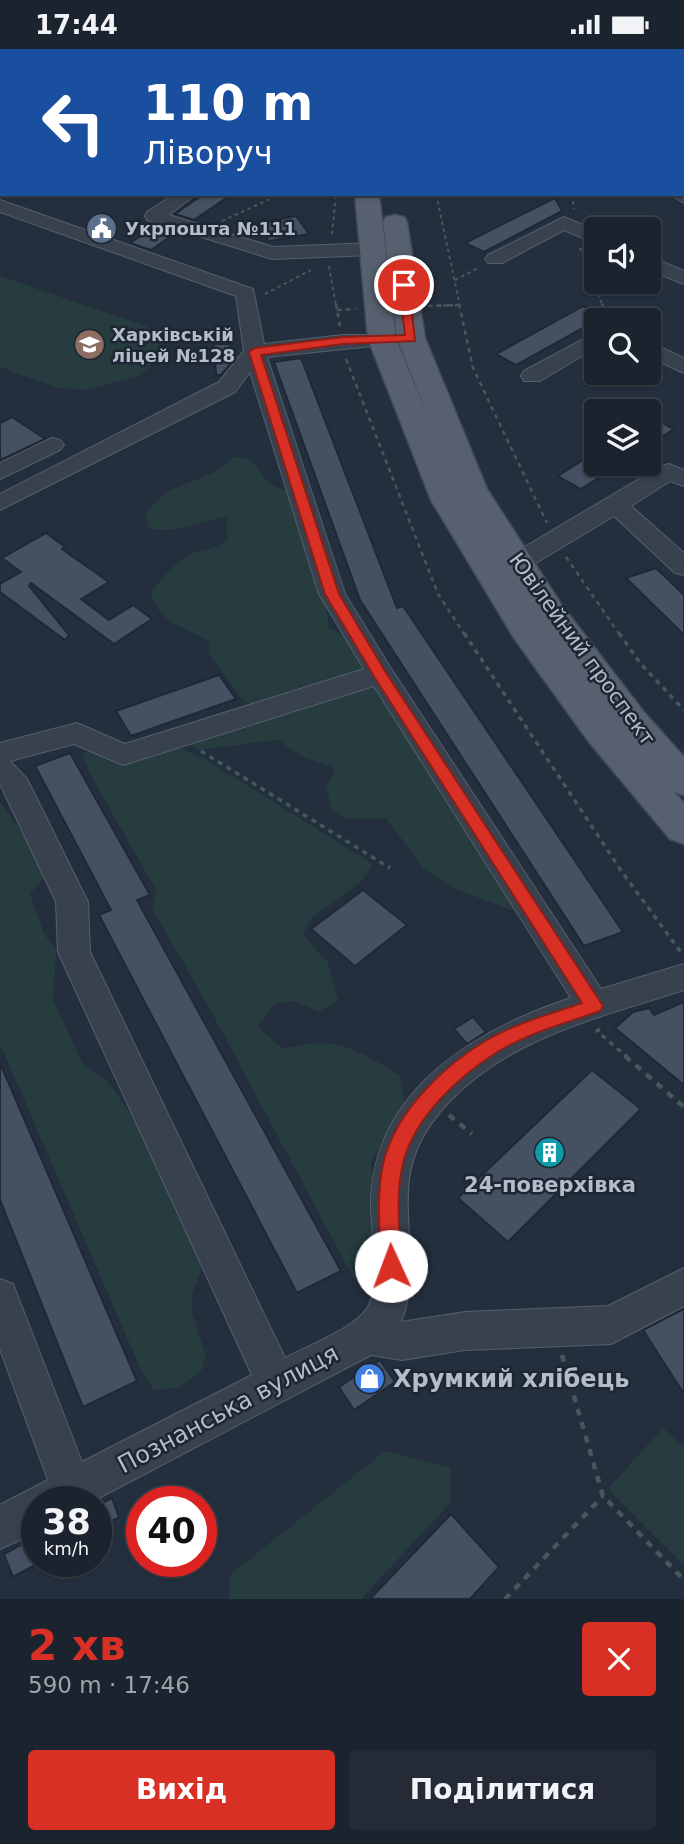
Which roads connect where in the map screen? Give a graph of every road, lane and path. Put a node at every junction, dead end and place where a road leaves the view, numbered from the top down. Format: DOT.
graph roads {
  1 [pos="184,196"];
  2 [pos="277,196"];
  3 [pos="337,196"];
  4 [pos="367,196"];
  5 [pos="391,196"];
  6 [pos="439,196"];
  7 [pos="0,206"];
  8 [pos="572,226"];
  9 [pos="203,231"];
  10 [pos="584,232"];
  11 [pos="373,250"];
  12 [pos="329,256"];
  13 [pos="495,259"];
  14 [pos="661,267"];
  15 [pos="684,278"];
  16 [pos="455,280"];
  17 [pos="247,298"];
  18 [pos="460,305"];
  19 [pos="423,307"];
  20 [pos="603,308"];
  21 [pos="362,309"];
  22 [pos="337,310"];
  23 [pos="396,339"];
  24 [pos="343,341"];
  25 [pos="584,346"];
  26 [pos="255,352"];
  27 [pos="661,355"];
  28 [pos="684,367"];
  29 [pos="532,376"];
  30 [pos="52,445"];
  31 [pos="0,473"];
  32 [pos="684,479"];
  33 [pos="0,503"];
  34 [pos="617,505"];
  35 [pos="555,540"];
  36 [pos="517,563"];
  37 [pos="684,567"];
  38 [pos="380,674"];
  39 [pos="684,710"];
  40 [pos="178,738"];
  41 [pos="0,753"];
  42 [pos="0,768"];
  43 [pos="684,781"];
  44 [pos="684,829"];
  45 [pos="390,867"];
  46 [pos="684,956"];
  47 [pos="684,977"];
  48 [pos="600,1014"];
  49 [pos="684,1107"];
  50 [pos="446,1112"];
  51 [pos="471,1134"];
  52 [pos="684,1286"];
  53 [pos="0,1297"];
  54 [pos="558,1327"];
  55 [pos="369,1335"];
  56 [pos="277,1384"];
  57 [pos="49,1486"];
  58 [pos="80,1486"];
  59 [pos="603,1496"];
  60 [pos="21,1517"];
  61 [pos="0,1528"];
  62 [pos="684,1580"];
  63 [pos="505,1599"];
  1 -- 9 [label="street"];
  2 -- 9 [label="path"];
  3 -- 12 [label="path"];
  4 -- 11 [label="main road, Ювілейний проспект"];
  5 -- 23 [label="main road, Ювілейний проспект"];
  6 -- 16 [label="path"];
  7 -- 17 [label="street"];
  8 -- 10 [label="street"];
  8 -- 13 [label="street"];
  8 -- 20 [label="path"];
  9 -- 12 [label="street"];
  11 -- 12 [label="street"];
  11 -- 23 [label="main road, Ювілейний проспект"];
  12 -- 17 [label="path"];
  12 -- 22 [label="path"];
  13 -- 16 [label="path"];
  14 -- 15 [label="street"];
  16 -- 18 [label="path"];
  17 -- 26 [label="street"];
  18 -- 19 [label="path"];
  18 -- 35 [label="path"];
  21 -- 22 [label="path"];
  22 -- 24 [label="path"];
  23 -- 24 [label="street"];
  23 -- 36 [label="main road, Ювілейний проспект"];
  23 -- 44 [label="main road, Ювілейний проспект"];
  24 -- 26 [label="street"];
  24 -- 46 [label="path"];
  25 -- 29 [label="street"];
  26 -- 33 [label="street"];
  26 -- 38 [label="street"];
  27 -- 28 [label="street"];
  30 -- 31 [label="street"];
  32 -- 34 [label="street"];
  34 -- 35 [label="street"];
  34 -- 37 [label="street"];
  35 -- 36 [label="street"];
  35 -- 39 [label="path"];
  36 -- 43 [label="main road, Ювілейний проспект"];
  38 -- 40 [label="street"];
  38 -- 48 [label="street"];
  40 -- 41 [label="street"];
  40 -- 45 [label="path"];
  42 -- 56 [label="street"];
  47 -- 48 [label="street"];
  48 -- 49 [label="path"];
  48 -- 55 [label="street"];
  50 -- 51 [label="path"];
  52 -- 54 [label="street"];
  53 -- 57 [label="street"];
  54 -- 55 [label="street"];
  54 -- 59 [label="path"];
  55 -- 56 [label="street, Познанська вулиця"];
  56 -- 58 [label="street, Познанська вулиця"];
  59 -- 62 [label="path"];
  59 -- 63 [label="path"];
  60 -- 61 [label="street, Познанська вулиця"];
}
